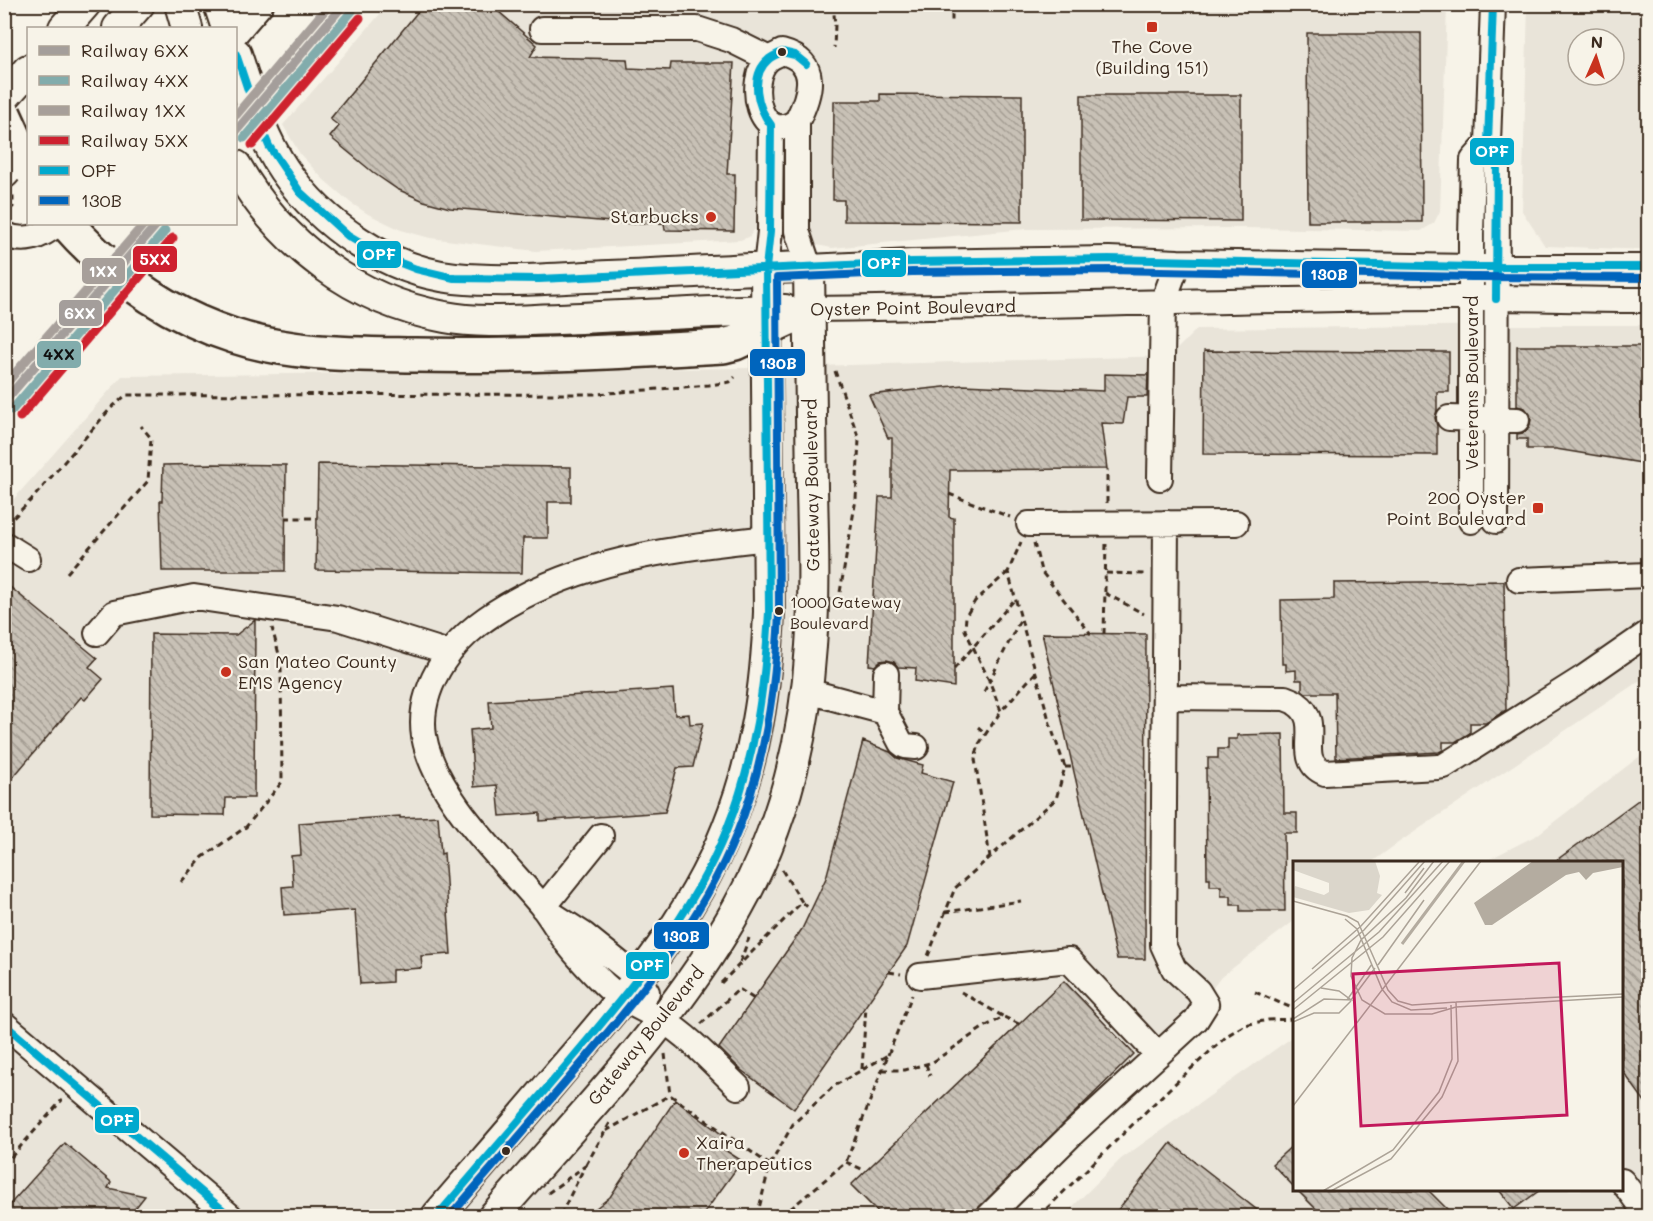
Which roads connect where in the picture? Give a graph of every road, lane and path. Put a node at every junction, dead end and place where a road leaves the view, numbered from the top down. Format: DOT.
graph roads {
  1 [pos="85,4"];
  2 [pos="139,4"];
  3 [pos="180,4"];
  4 [pos="219,4"];
  5 [pos="261,4"];
  6 [pos="717,4"];
  7 [pos="833,4"];
  8 [pos="952,4"];
  9 [pos="1493,4"];
  10 [pos="711,11"];
  11 [pos="683,17"];
  12 [pos="952,25"];
  13 [pos="65,27"];
  14 [pos="119,27"];
  15 [pos="187,27"];
  16 [pos="227,27"];
  17 [pos="542,29"];
  18 [pos="237,32"];
  19 [pos="834,48"];
  20 [pos="237,57"];
  21 [pos="769,59"];
  22 [pos="27,71"];
  23 [pos="4,98"];
  24 [pos="4,114"];
  25 [pos="797,121"];
  26 [pos="771,125"];
  27 [pos="1488,143"];
  28 [pos="27,146"];
  29 [pos="27,165"];
  30 [pos="237,168"];
  31 [pos="4,173"];
  32 [pos="56,225"];
  33 [pos="68,225"];
  34 [pos="4,234"];
  35 [pos="1178,262"];
  36 [pos="808,267"];
  37 [pos="1472,267"];
  38 [pos="1496,267"];
  39 [pos="1648,267"];
  40 [pos="766,268"];
  41 [pos="1484,299"];
  42 [pos="1648,300"];
  43 [pos="1163,302"];
  44 [pos="809,309"];
  45 [pos="766,319"];
  46 [pos="834,368"];
  47 [pos="735,377"];
  48 [pos="1461,418"];
  49 [pos="1507,420"];
  50 [pos="141,426"];
  51 [pos="1107,469"];
  52 [pos="1160,478"];
  53 [pos="949,494"];
  54 [pos="285,518"];
  55 [pos="317,518"];
  56 [pos="1471,520"];
  57 [pos="1496,521"];
  58 [pos="1166,523"];
  59 [pos="1029,524"];
  60 [pos="1107,524"];
  61 [pos="1236,524"];
  62 [pos="4,526"];
  63 [pos="769,538"];
  64 [pos="4,544"];
  65 [pos="28,559"];
  66 [pos="1008,572"];
  67 [pos="67,573"];
  68 [pos="1106,573"];
  69 [pos="1151,574"];
  70 [pos="1648,575"];
  71 [pos="1519,580"];
  72 [pos="1105,593"];
  73 [pos="1016,599"];
  74 [pos="275,609"];
  75 [pos="837,611"];
  76 [pos="1151,617"];
  77 [pos="1021,619"];
  78 [pos="97,633"];
  79 [pos="1648,633"];
  80 [pos="1091,634"];
  81 [pos="1104,634"];
  82 [pos="973,647"];
  83 [pos="449,653"];
  84 [pos="954,669"];
  85 [pos="1036,672"];
  86 [pos="886,674"];
  87 [pos="989,680"];
  88 [pos="807,691"];
  89 [pos="984,692"];
  90 [pos="1165,697"];
  91 [pos="1001,711"];
  92 [pos="885,712"];
  93 [pos="978,727"];
  94 [pos="986,734"];
  95 [pos="911,744"];
  96 [pos="1065,767"];
  97 [pos="1073,767"];
  98 [pos="601,836"];
  99 [pos="990,858"];
  100 [pos="780,867"];
  101 [pos="181,882"];
  102 [pos="1021,901"];
  103 [pos="802,902"];
  104 [pos="543,908"];
  105 [pos="811,910"];
  106 [pos="945,912"];
  107 [pos="926,975"];
  108 [pos="715,988"];
  109 [pos="631,989"];
  110 [pos="1255,992"];
  111 [pos="754,999"];
  112 [pos="866,1006"];
  113 [pos="1293,1009"];
  114 [pos="1004,1017"];
  115 [pos="1293,1019"];
  116 [pos="663,1020"];
  117 [pos="4,1024"];
  118 [pos="1019,1024"];
  119 [pos="699,1025"];
  120 [pos="665,1054"];
  121 [pos="888,1055"];
  122 [pos="1158,1055"];
  123 [pos="926,1064"];
  124 [pos="862,1069"];
  125 [pos="882,1070"];
  126 [pos="930,1076"];
  127 [pos="76,1085"];
  128 [pos="738,1087"];
  129 [pos="670,1095"];
  130 [pos="605,1131"];
  131 [pos="846,1162"];
  132 [pos="4,1165"];
  133 [pos="770,1165"];
  134 [pos="864,1170"];
  135 [pos="1623,1182"];
  136 [pos="541,1197"];
  137 [pos="788,1215"];
  138 [pos="230,1216"];
  139 [pos="436,1216"];
  140 [pos="494,1216"];
  141 [pos="560,1216"];
  142 [pos="757,1216"];
  143 [pos="782,1216"];
  144 [pos="989,1216"];
  145 [pos="1039,1216"];
  146 [pos="1648,1216"];
  1 -- 13 [label="main road"];
  2 -- 14 [label="main road"];
  3 -- 15 [label="main road"];
  4 -- 16 [label="main road"];
  5 -- 18 [label="street"];
  6 -- 10 [label="path"];
  7 -- 19 [label="path"];
  8 -- 12 [label="path"];
  9 -- 27 [label="street, Veterans Boulevard"];
  11 -- 17 [label="street"];
  11 -- 21 [label="street"];
  20 -- 40 [label="main road"];
  21 -- 25 [label="street"];
  21 -- 26 [label="street"];
  22 -- 23 [label="main road"];
  24 -- 29 [label="highway, bridge"];
  25 -- 26 [label="street"];
  25 -- 36 [label="street"];
  26 -- 40 [label="street"];
  27 -- 37 [label="street, Veterans Boulevard"];
  27 -- 38 [label="street, Veterans Boulevard"];
  28 -- 31 [label="main road"];
  30 -- 45 [label="main road"];
  32 -- 34 [label="street"];
  33 -- 45 [label="highway"];
  35 -- 36 [label="street"];
  35 -- 37 [label="street"];
  35 -- 43 [label="street"];
  36 -- 40 [label="main road"];
  36 -- 44 [label="main road, Gateway Boulevard"];
  37 -- 38 [label="street"];
  37 -- 41 [label="street, Veterans Boulevard"];
  38 -- 39 [label="street"];
  38 -- 41 [label="street, Veterans Boulevard"];
  40 -- 45 [label="main road"];
  41 -- 42 [label="street, Oyster Point Boulevard"];
  41 -- 43 [label="street, Oyster Point Boulevard"];
  41 -- 48 [label="street, Veterans Boulevard"];
  41 -- 49 [label="street, Veterans Boulevard"];
  43 -- 44 [label="street, Oyster Point Boulevard"];
  43 -- 52 [label="street"];
  44 -- 45 [label="highway"];
  44 -- 88 [label="main road, Gateway Boulevard"];
  45 -- 63 [label="main road"];
  46 -- 75 [label="path"];
  47 -- 62 [label="path"];
  48 -- 49 [label="street"];
  48 -- 56 [label="street, Veterans Boulevard"];
  49 -- 57 [label="street, Veterans Boulevard"];
  50 -- 67 [label="path"];
  51 -- 60 [label="path"];
  53 -- 59 [label="path"];
  54 -- 55 [label="path"];
  58 -- 60 [label="street"];
  58 -- 61 [label="street"];
  58 -- 90 [label="street"];
  59 -- 60 [label="street"];
  59 -- 66 [label="path"];
  59 -- 80 [label="path"];
  60 -- 68 [label="path"];
  63 -- 83 [label="street"];
  63 -- 109 [label="main road"];
  64 -- 65 [label="street"];
  66 -- 73 [label="path"];
  66 -- 82 [label="path"];
  68 -- 69 [label="path"];
  68 -- 72 [label="path"];
  70 -- 71 [label="street"];
  72 -- 76 [label="path"];
  72 -- 81 [label="path"];
  73 -- 77 [label="path"];
  73 -- 82 [label="path"];
  74 -- 78 [label="street"];
  74 -- 83 [label="street"];
  74 -- 101 [label="path"];
  77 -- 85 [label="path"];
  77 -- 87 [label="path"];
  79 -- 90 [label="street"];
  82 -- 84 [label="path"];
  82 -- 87 [label="path"];
  83 -- 104 [label="street"];
  85 -- 91 [label="path"];
  85 -- 96 [label="path"];
  86 -- 92 [label="street"];
  87 -- 89 [label="path"];
  87 -- 91 [label="path"];
  88 -- 92 [label="street"];
  88 -- 116 [label="main road, Gateway Boulevard"];
  90 -- 122 [label="street"];
  91 -- 94 [label="path"];
  92 -- 95 [label="street"];
  93 -- 94 [label="path"];
  94 -- 99 [label="path"];
  96 -- 97 [label="path"];
  96 -- 99 [label="path"];
  98 -- 104 [label="street"];
  99 -- 106 [label="path"];
  100 -- 103 [label="path"];
  102 -- 106 [label="path"];
  103 -- 105 [label="path"];
  103 -- 108 [label="path"];
  104 -- 109 [label="street"];
  106 -- 107 [label="path"];
  107 -- 114 [label="path"];
  107 -- 121 [label="path"];
  107 -- 122 [label="street"];
  109 -- 116 [label="street"];
  109 -- 139 [label="main road"];
  110 -- 113 [label="path"];
  111 -- 119 [label="path"];
  112 -- 124 [label="path"];
  114 -- 118 [label="path"];
  114 -- 123 [label="path"];
  115 -- 145 [label="path"];
  116 -- 128 [label="street"];
  116 -- 140 [label="main road, Gateway Boulevard"];
  117 -- 127 [label="street"];
  120 -- 129 [label="path"];
  121 -- 124 [label="path"];
  121 -- 125 [label="path"];
  122 -- 144 [label="street"];
  123 -- 125 [label="path"];
  123 -- 126 [label="path"];
  124 -- 133 [label="path"];
  125 -- 131 [label="path"];
  127 -- 132 [label="path"];
  127 -- 138 [label="street"];
  129 -- 130 [label="path"];
  129 -- 133 [label="path"];
  131 -- 134 [label="path"];
  131 -- 137 [label="path"];
  133 -- 142 [label="path"];
  135 -- 146 [label="street"];
  136 -- 141 [label="path"];
  137 -- 143 [label="path"];
}
